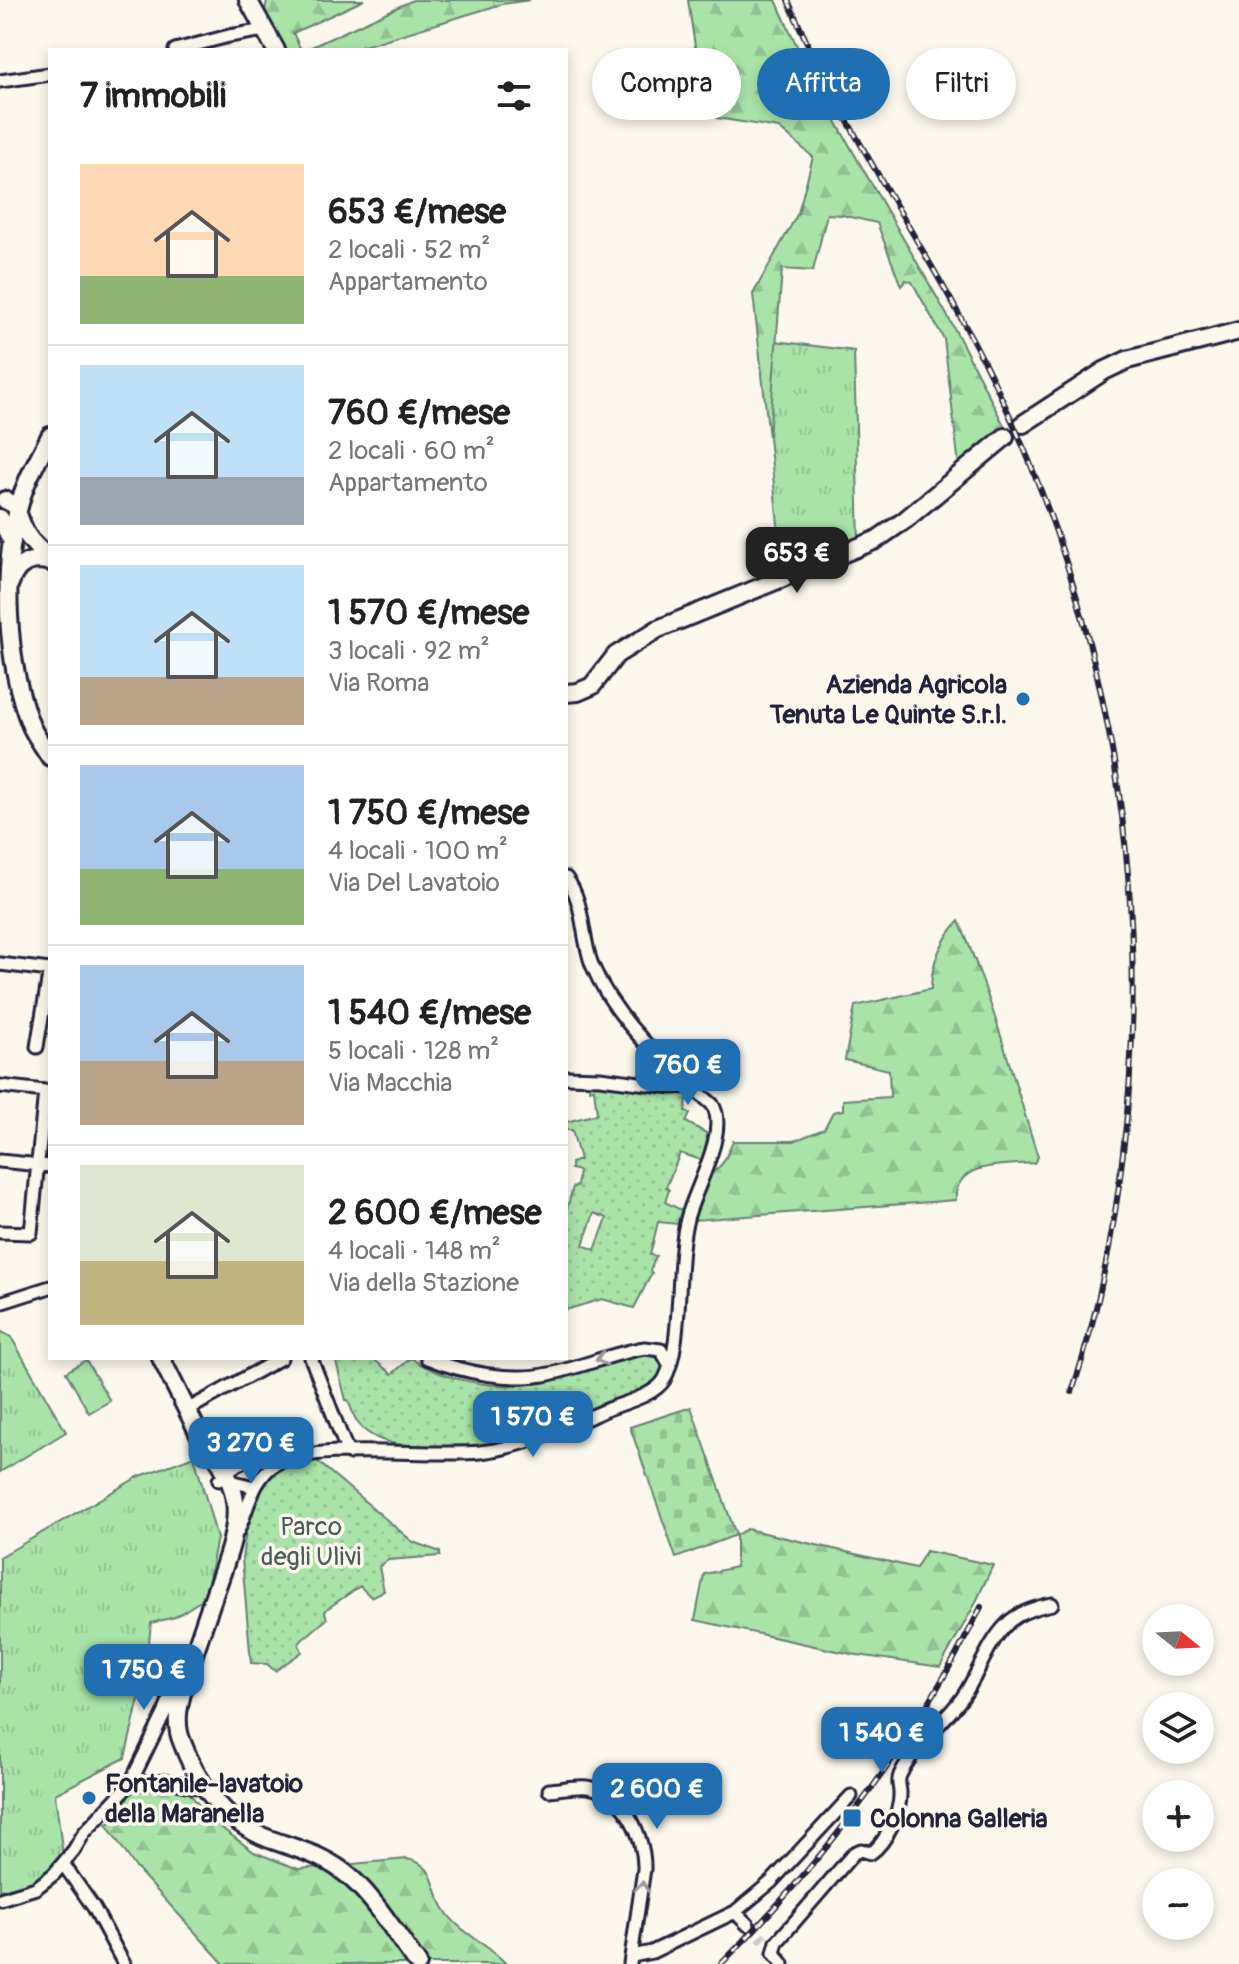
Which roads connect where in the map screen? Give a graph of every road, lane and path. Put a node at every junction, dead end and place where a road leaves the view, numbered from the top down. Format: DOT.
graph roads {
  1 [pos="248,0"];
  2 [pos="265,30"];
  3 [pos="183,48"];
  4 [pos="275,48"];
  5 [pos="48,74"];
  6 [pos="0,81"];
  7 [pos="1239,331"];
  8 [pos="1023,424"];
  9 [pos="1005,437"];
  10 [pos="48,440"];
  11 [pos="29,478"];
  12 [pos="1,508"];
  13 [pos="17,514"];
  14 [pos="12,542"];
  15 [pos="48,558"];
  16 [pos="48,560"];
  17 [pos="9,596"];
  18 [pos="568,693"];
  19 [pos="48,754"];
  20 [pos="568,882"];
  21 [pos="0,964"];
  22 [pos="48,969"];
  23 [pos="48,981"];
  24 [pos="37,1047"];
  25 [pos="568,1077"];
  26 [pos="0,1086"];
  27 [pos="691,1086"];
  28 [pos="0,1161"];
  29 [pos="44,1166"];
  30 [pos="0,1232"];
  31 [pos="48,1288"];
  32 [pos="0,1303"];
  33 [pos="162,1360"];
  34 [pos="277,1360"];
  35 [pos="312,1360"];
  36 [pos="435,1360"];
  37 [pos="669,1364"];
  38 [pos="187,1410"];
  39 [pos="202,1437"];
  40 [pos="348,1453"];
  41 [pos="297,1456"];
  42 [pos="256,1458"];
  43 [pos="225,1477"];
  44 [pos="255,1487"];
  45 [pos="233,1543"];
  46 [pos="221,1577"];
  47 [pos="1052,1604"];
  48 [pos="191,1662"];
  49 [pos="130,1784"];
  50 [pos="206,1789"];
  51 [pos="549,1790"];
  52 [pos="851,1796"];
  53 [pos="64,1865"];
  54 [pos="0,1899"];
  55 [pos="735,1912"];
  56 [pos="748,1925"];
  57 [pos="764,1940"];
  58 [pos="773,1949"];
  59 [pos="631,1960"];
  60 [pos="124,1964"];
  61 [pos="418,1964"];
  62 [pos="783,1964"];
  1 -- 2 [label="street"];
  2 -- 3 [label="street"];
  2 -- 4 [label="street"];
  5 -- 6 [label="street"];
  7 -- 8 [label="street"];
  9 -- 18 [label="street"];
  10 -- 11 [label="street"];
  11 -- 12 [label="street"];
  11 -- 13 [label="street"];
  12 -- 13 [label="street"];
  12 -- 14 [label="street"];
  13 -- 14 [label="street"];
  13 -- 15 [label="street"];
  14 -- 17 [label="street"];
  16 -- 17 [label="street"];
  17 -- 19 [label="street"];
  20 -- 27 [label="street"];
  21 -- 22 [label="street"];
  23 -- 24 [label="street"];
  25 -- 27 [label="street"];
  26 -- 29 [label="street"];
  27 -- 37 [label="street"];
  28 -- 29 [label="street"];
  29 -- 30 [label="street"];
  31 -- 32 [label="street"];
  33 -- 38 [label="street"];
  34 -- 38 [label="street"];
  35 -- 40 [label="street"];
  37 -- 36 [label="street, one-way"];
  37 -- 40 [label="street"];
  38 -- 39 [label="street"];
  39 -- 42 [label="street"];
  39 -- 43 [label="street"];
  40 -- 41 [label="street"];
  41 -- 42 [label="street"];
  41 -- 44 [label="street"];
  42 -- 43 [label="street"];
  43 -- 44 [label="street"];
  43 -- 45 [label="street"];
  43 -- 46 [label="street"];
  44 -- 45 [label="street"];
  45 -- 46 [label="street"];
  46 -- 48 [label="street"];
  47 -- 58 [label="street"];
  48 -- 49 [label="street"];
  48 -- 50 [label="street"];
  49 -- 50 [label="street"];
  49 -- 53 [label="street"];
  50 -- 61 [label="street"];
  59 -- 51 [label="street, one-way"];
  52 -- 55 [label="street"];
  53 -- 54 [label="street"];
  53 -- 60 [label="street"];
  55 -- 56 [label="street"];
  55 -- 59 [label="street"];
  57 -- 58 [label="street"];
  58 -- 62 [label="street"];
}
